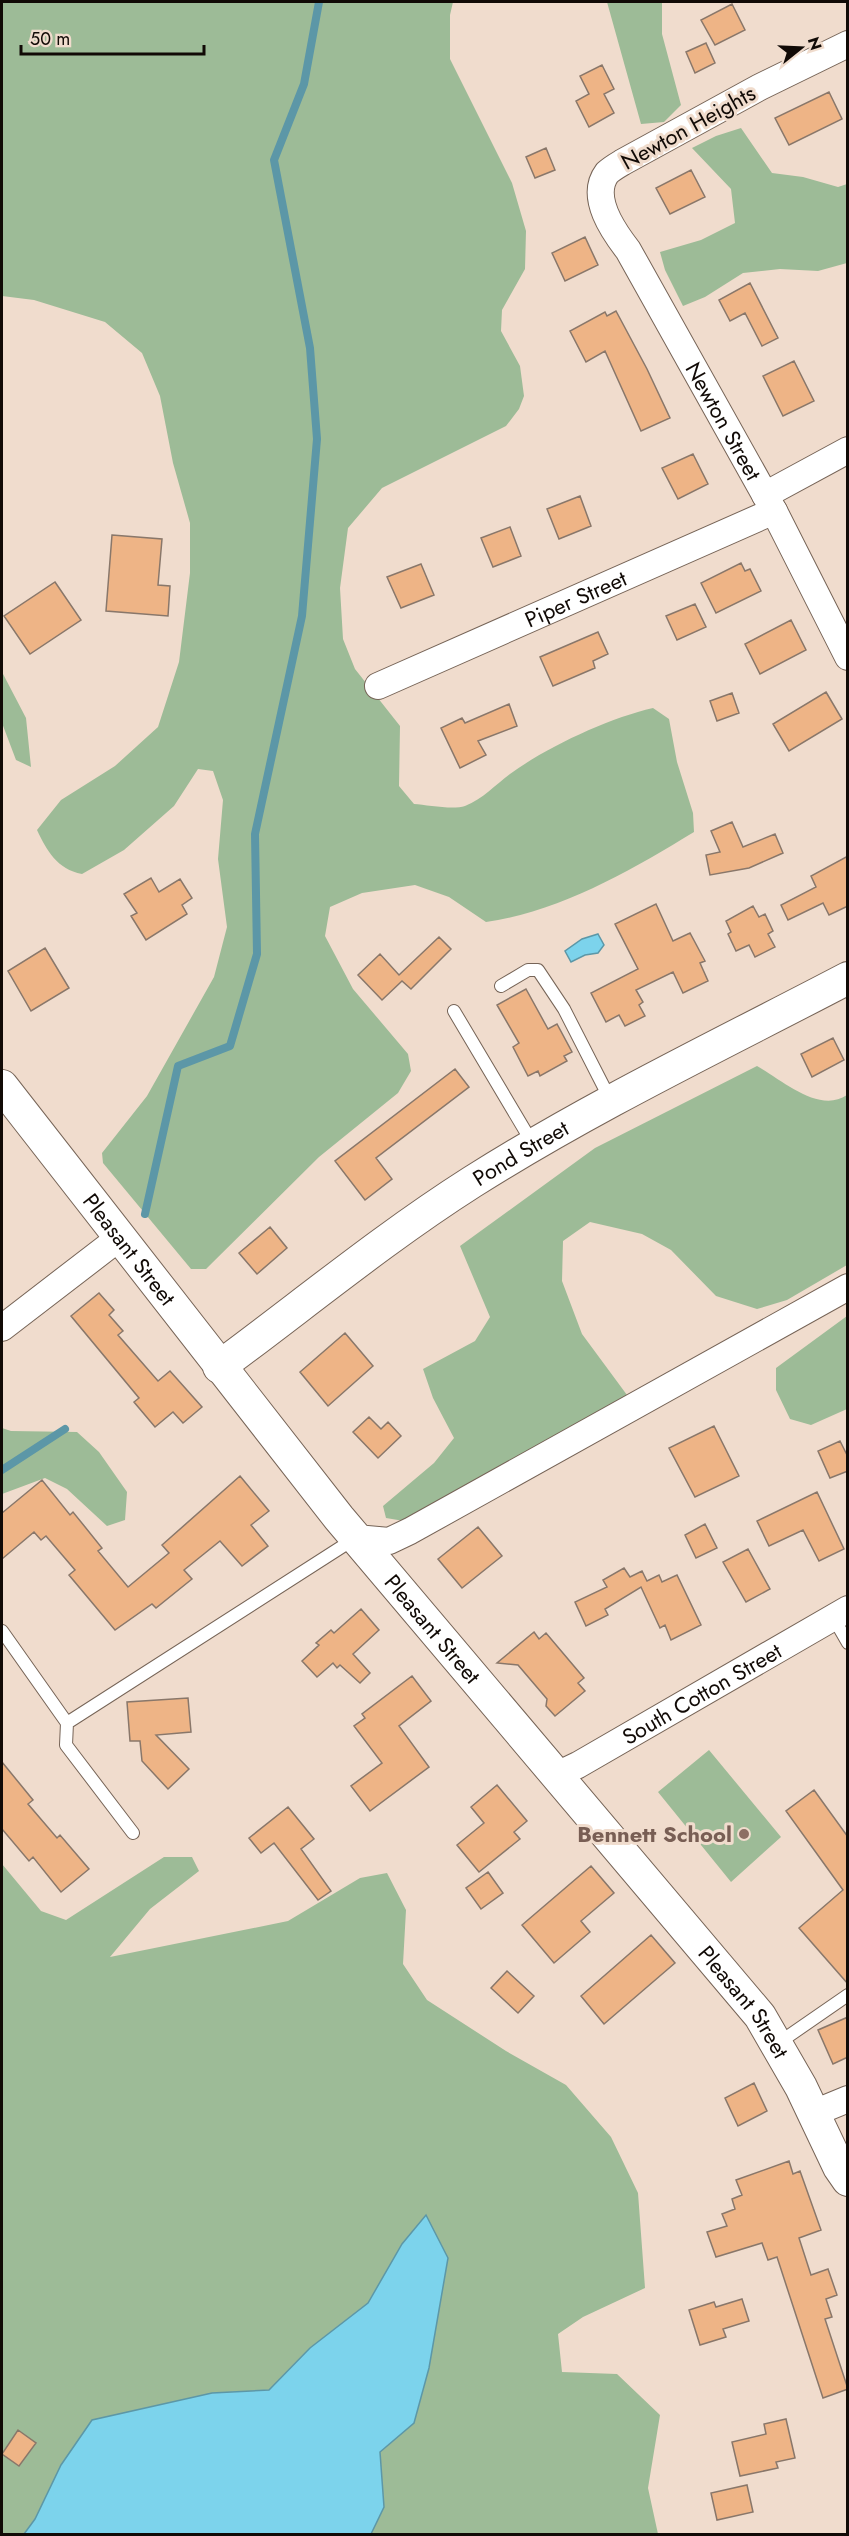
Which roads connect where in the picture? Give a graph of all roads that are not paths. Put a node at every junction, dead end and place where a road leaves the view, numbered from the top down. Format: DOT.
graph roads {
  1 [pos="848,44"];
  2 [pos="602,187"];
  3 [pos="848,450"];
  4 [pos="770,503"];
  5 [pos="848,657"];
  6 [pos="378,686"];
  7 [pos="848,978"];
  8 [pos="501,986"];
  9 [pos="454,1011"];
  10 [pos="2,1086"];
  11 [pos="612,1102"];
  12 [pos="534,1145"];
  13 [pos="119,1238"];
  14 [pos="848,1287"];
  15 [pos="2,1328"];
  16 [pos="219,1367"];
  17 [pos="356,1538"];
  18 [pos="840,1613"];
  19 [pos="2,1631"];
  20 [pos="848,1643"];
  21 [pos="67,1723"];
  22 [pos="556,1775"];
  23 [pos="133,1833"];
  24 [pos="848,1995"];
  25 [pos="777,2044"];
  26 [pos="848,2099"];
  27 [pos="813,2113"];
  28 [pos="848,2180"];
  1 -- 2 [label="street, Newton Heights"];
  2 -- 4 [label="street, Newton Street"];
  3 -- 4 [label="street, Piper Street"];
  4 -- 5 [label="street, Newton Street"];
  4 -- 6 [label="street, Piper Street"];
  7 -- 11 [label="street, Pond Street"];
  8 -- 11 [label="lane"];
  9 -- 12 [label="lane"];
  10 -- 13 [label="street, Pleasant Street"];
  11 -- 12 [label="street, Pond Street"];
  12 -- 16 [label="street, Pond Street"];
  13 -- 15 [label="street"];
  13 -- 16 [label="street, Pleasant Street"];
  14 -- 17 [label="street"];
  16 -- 17 [label="street, Pleasant Street"];
  17 -- 21 [label="lane"];
  17 -- 22 [label="street, Pleasant Street"];
  18 -- 20 [label="lane"];
  18 -- 22 [label="street, South Cotton Street"];
  19 -- 21 [label="lane"];
  21 -- 23 [label="lane"];
  22 -- 25 [label="street, Pleasant Street"];
  24 -- 25 [label="lane"];
  25 -- 27 [label="street, Pleasant Street"];
  26 -- 27 [label="street"];
  27 -- 28 [label="street, Pleasant Street"];
}
